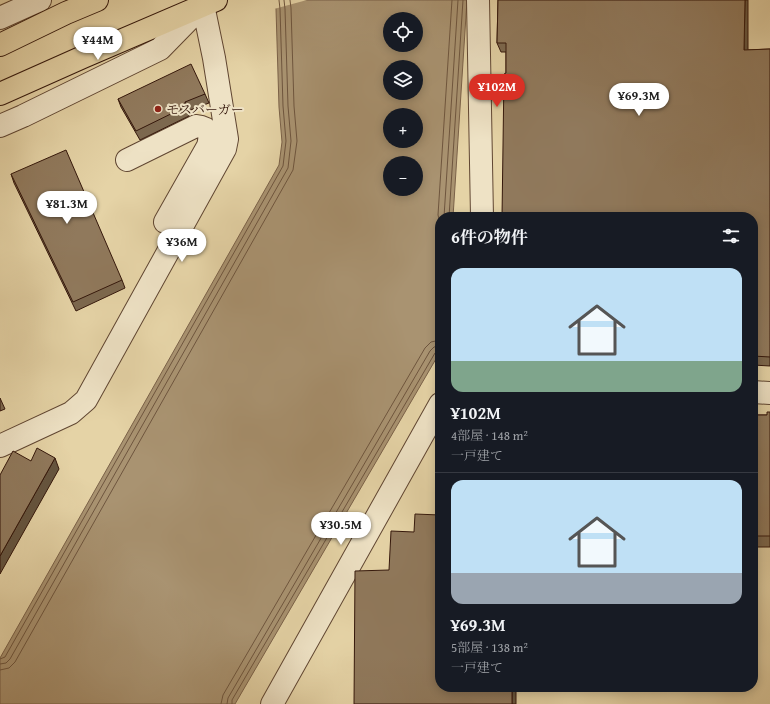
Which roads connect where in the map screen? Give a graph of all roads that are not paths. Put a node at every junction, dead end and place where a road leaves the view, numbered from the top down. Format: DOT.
graph roads {
  1 [pos="40,0"];
  2 [pos="97,0"];
  3 [pos="478,0"];
  4 [pos="208,2"];
  5 [pos="0,18"];
  6 [pos="0,45"];
  7 [pos="0,94"];
  8 [pos="0,126"];
  9 [pos="127,160"];
  10 [pos="482,212"];
  11 [pos="165,222"];
  12 [pos="758,392"];
  13 [pos="770,393"];
  14 [pos="435,413"];
  15 [pos="0,446"];
  16 [pos="272,704"];
  1 -- 5 [label="street"];
  2 -- 6 [label="main road"];
  3 -- 10 [label="street"];
  4 -- 7 [label="main road"];
  4 -- 8 [label="street"];
  4 -- 15 [label="street"];
  9 -- 11 [label="street"];
  12 -- 13 [label="street"];
  14 -- 16 [label="street"];
}
